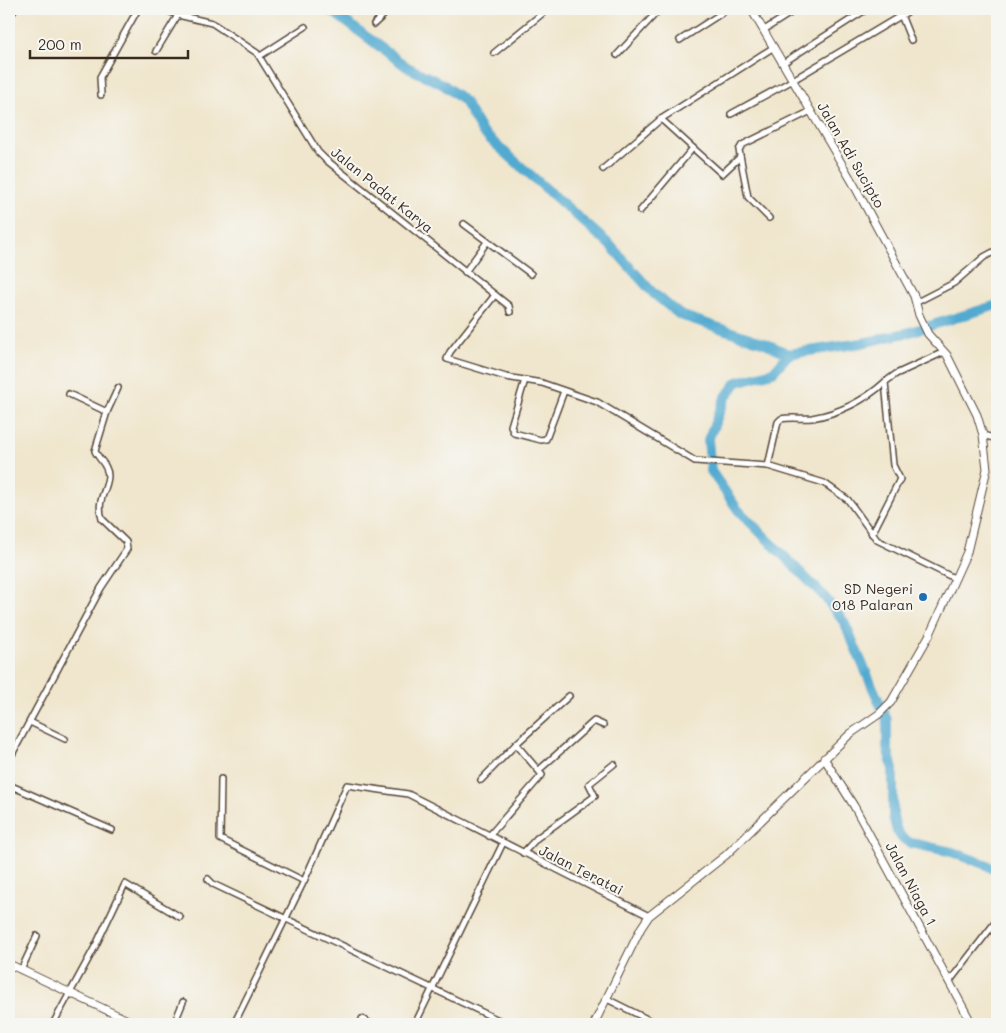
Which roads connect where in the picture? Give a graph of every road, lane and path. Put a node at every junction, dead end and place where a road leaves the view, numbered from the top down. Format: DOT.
graph roads {
  1 [pos="15,9"];
  2 [pos="138,9"];
  3 [pos="164,9"];
  4 [pos="390,9"];
  5 [pos="543,9"];
  6 [pos="728,9"];
  7 [pos="751,9"];
  8 [pos="797,9"];
  9 [pos="867,9"];
  10 [pos="912,9"];
  11 [pos="657,10"];
  12 [pos="178,15"];
  13 [pos="901,15"];
  14 [pos="9,17"];
  15 [pos="374,24"];
  16 [pos="305,27"];
  17 [pos="764,30"];
  18 [pos="680,40"];
  19 [pos="911,40"];
  20 [pos="774,47"];
  21 [pos="156,52"];
  22 [pos="494,53"];
  23 [pos="617,55"];
  24 [pos="260,56"];
  25 [pos="783,63"];
  26 [pos="793,80"];
  27 [pos="101,95"];
  28 [pos="811,111"];
  29 [pos="731,114"];
  30 [pos="661,118"];
  31 [pos="693,148"];
  32 [pos="740,158"];
  33 [pos="603,169"];
  34 [pos="640,211"];
  35 [pos="769,218"];
  36 [pos="464,224"];
  37 [pos="487,242"];
  38 [pos="997,250"];
  39 [pos="466,272"];
  40 [pos="530,274"];
  41 [pos="494,295"];
  42 [pos="917,302"];
  43 [pos="510,312"];
  44 [pos="944,352"];
  45 [pos="525,380"];
  46 [pos="885,382"];
  47 [pos="118,388"];
  48 [pos="564,391"];
  49 [pos="69,394"];
  50 [pos="107,412"];
  51 [pos="983,435"];
  52 [pos="997,439"];
  53 [pos="768,466"];
  54 [pos="872,534"];
  55 [pos="954,578"];
  56 [pos="569,696"];
  57 [pos="30,722"];
  58 [pos="603,725"];
  59 [pos="65,739"];
  60 [pos="516,744"];
  61 [pos="824,758"];
  62 [pos="9,760"];
  63 [pos="614,764"];
  64 [pos="539,770"];
  65 [pos="221,779"];
  66 [pos="481,780"];
  67 [pos="9,785"];
  68 [pos="112,830"];
  69 [pos="489,836"];
  70 [pos="503,843"];
  71 [pos="523,853"];
  72 [pos="208,879"];
  73 [pos="304,881"];
  74 [pos="649,916"];
  75 [pos="180,918"];
  76 [pos="285,920"];
  77 [pos="997,920"];
  78 [pos="37,936"];
  79 [pos="9,964"];
  80 [pos="21,970"];
  81 [pos="949,982"];
  82 [pos="433,987"];
  83 [pos="69,993"];
  84 [pos="607,998"];
  85 [pos="183,1002"];
  86 [pos="362,1019"];
  87 [pos="970,1023"];
  88 [pos="53,1024"];
  89 [pos="136,1024"];
  90 [pos="174,1024"];
  91 [pos="234,1024"];
  92 [pos="371,1024"];
  93 [pos="415,1024"];
  94 [pos="506,1024"];
  95 [pos="595,1024"];
  96 [pos="656,1024"];
  1 -- 14 [label="street"];
  2 -- 27 [label="street"];
  3 -- 12 [label="street, Jalan Padat Karya"];
  4 -- 15 [label="street"];
  5 -- 22 [label="street"];
  6 -- 18 [label="street"];
  7 -- 17 [label="street, Jalan Adi Sucipto"];
  8 -- 17 [label="street"];
  9 -- 25 [label="street"];
  10 -- 13 [label="street"];
  11 -- 23 [label="street"];
  12 -- 21 [label="street"];
  12 -- 24 [label="street, Jalan Padat Karya"];
  13 -- 19 [label="street"];
  13 -- 26 [label="street"];
  16 -- 24 [label="street"];
  17 -- 20 [label="street, Jalan Adi Sucipto"];
  20 -- 25 [label="street, Jalan Adi Sucipto"];
  20 -- 30 [label="street"];
  24 -- 39 [label="street, Jalan Padat Karya"];
  25 -- 26 [label="street, Jalan Adi Sucipto"];
  26 -- 28 [label="street, Jalan Adi Sucipto"];
  26 -- 29 [label="street"];
  28 -- 32 [label="street"];
  28 -- 42 [label="street, Jalan Adi Sucipto"];
  30 -- 31 [label="street"];
  30 -- 33 [label="street"];
  31 -- 32 [label="street"];
  31 -- 34 [label="street"];
  32 -- 35 [label="street"];
  36 -- 37 [label="street"];
  37 -- 39 [label="street"];
  37 -- 40 [label="street"];
  38 -- 42 [label="street"];
  39 -- 41 [label="street, Jalan Padat Karya"];
  41 -- 43 [label="street, Jalan Padat Karya"];
  41 -- 45 [label="street"];
  42 -- 44 [label="street, Jalan Adi Sucipto"];
  44 -- 46 [label="street"];
  44 -- 51 [label="street, Jalan Adi Sucipto"];
  45 -- 48 [label="street"];
  45 -- 48 [label="street"];
  46 -- 53 [label="street"];
  46 -- 54 [label="street"];
  47 -- 50 [label="street"];
  48 -- 53 [label="street"];
  49 -- 50 [label="street"];
  50 -- 57 [label="street"];
  51 -- 52 [label="street"];
  51 -- 55 [label="street, Jalan Adi Sucipto"];
  53 -- 54 [label="street"];
  54 -- 55 [label="street"];
  55 -- 61 [label="street, Jalan Adi Sucipto"];
  56 -- 60 [label="street"];
  57 -- 59 [label="street"];
  57 -- 62 [label="street"];
  58 -- 64 [label="street"];
  60 -- 64 [label="street"];
  60 -- 66 [label="street"];
  61 -- 74 [label="street, Jalan Adi Sucipto"];
  61 -- 81 [label="street, Jalan Niaga 1"];
  63 -- 71 [label="street"];
  64 -- 69 [label="street"];
  65 -- 73 [label="street"];
  67 -- 68 [label="street"];
  69 -- 70 [label="street, Jalan Teratai"];
  69 -- 73 [label="street, Jalan Teratai"];
  70 -- 71 [label="street, Jalan Teratai"];
  70 -- 82 [label="street"];
  71 -- 74 [label="street, Jalan Teratai"];
  72 -- 76 [label="street"];
  73 -- 76 [label="street"];
  74 -- 84 [label="street"];
  75 -- 83 [label="street"];
  76 -- 82 [label="street"];
  76 -- 91 [label="street"];
  77 -- 81 [label="street"];
  78 -- 80 [label="street"];
  79 -- 80 [label="street"];
  80 -- 83 [label="street"];
  81 -- 87 [label="street, Jalan Niaga 1"];
  82 -- 93 [label="street"];
  82 -- 94 [label="street"];
  83 -- 88 [label="street"];
  83 -- 89 [label="street"];
  84 -- 95 [label="street"];
  84 -- 96 [label="street"];
  85 -- 90 [label="street"];
  86 -- 92 [label="street"];
}
